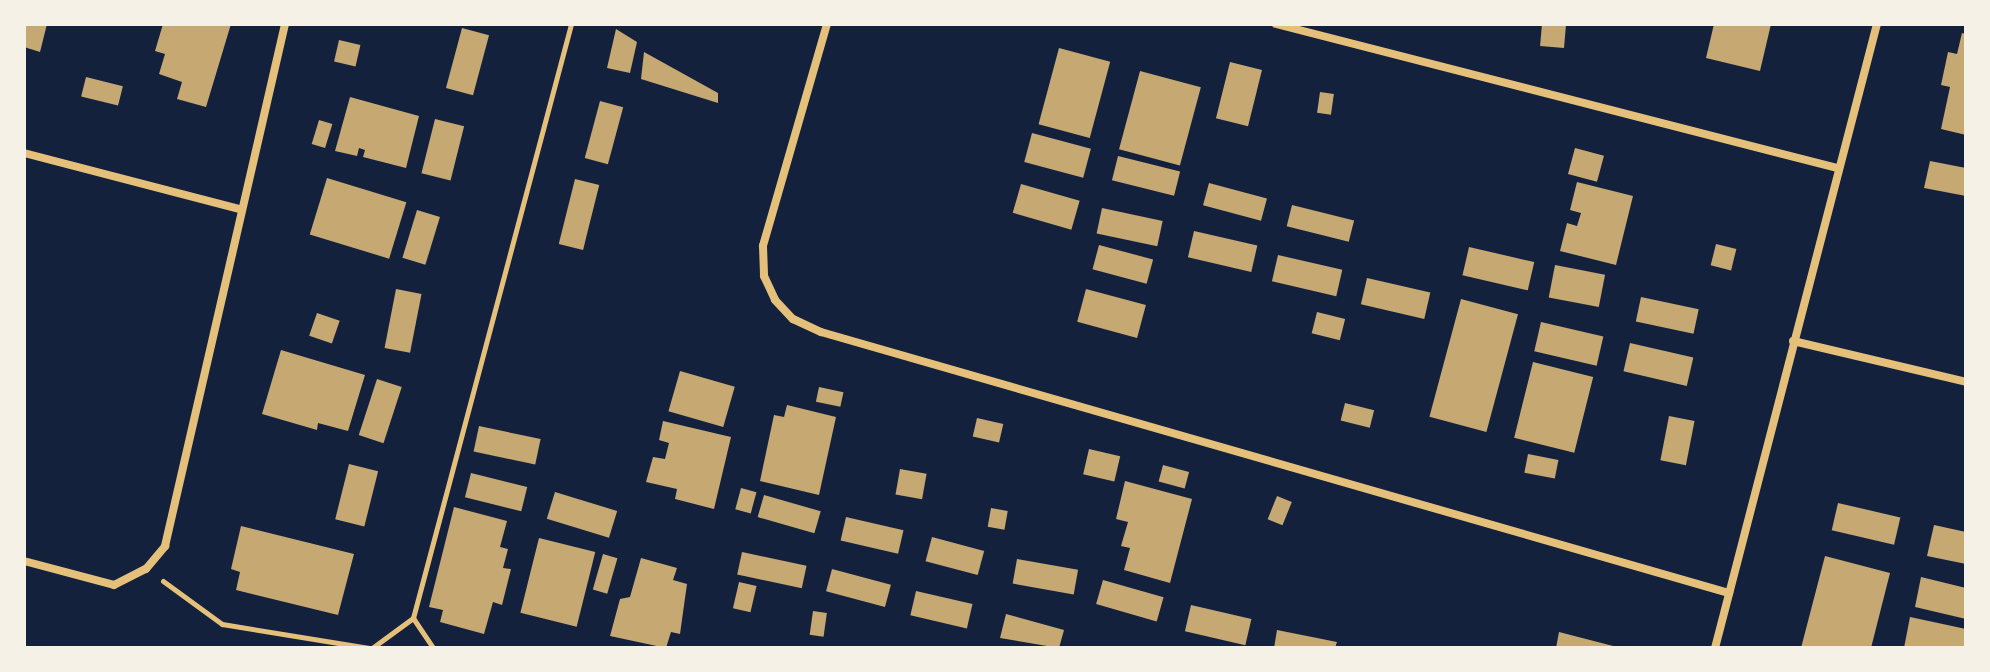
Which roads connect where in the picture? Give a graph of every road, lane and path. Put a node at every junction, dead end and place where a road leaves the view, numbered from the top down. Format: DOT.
graph roads {
  1 [pos="285,24"];
  2 [pos="571,24"];
  3 [pos="827,24"];
  4 [pos="1276,24"];
  5 [pos="1877,24"];
  6 [pos="24,153"];
  7 [pos="1837,168"];
  8 [pos="239,209"];
  9 [pos="1793,341"];
  10 [pos="1966,382"];
  11 [pos="24,561"];
  12 [pos="146,569"];
  13 [pos="1729,593"];
  14 [pos="413,618"];
  15 [pos="370,648"];
  16 [pos="433,648"];
  17 [pos="1715,648"];
  1 -- 8 [label="street"];
  2 -- 14 [label="path"];
  3 -- 13 [label="street"];
  4 -- 7 [label="street"];
  5 -- 7 [label="street"];
  6 -- 8 [label="street"];
  7 -- 9 [label="street"];
  8 -- 12 [label="street"];
  9 -- 10 [label="street"];
  9 -- 13 [label="street"];
  11 -- 12 [label="street"];
  12 -- 15 [label="path"];
  13 -- 17 [label="street"];
  14 -- 15 [label="path"];
  14 -- 16 [label="path"];
}
